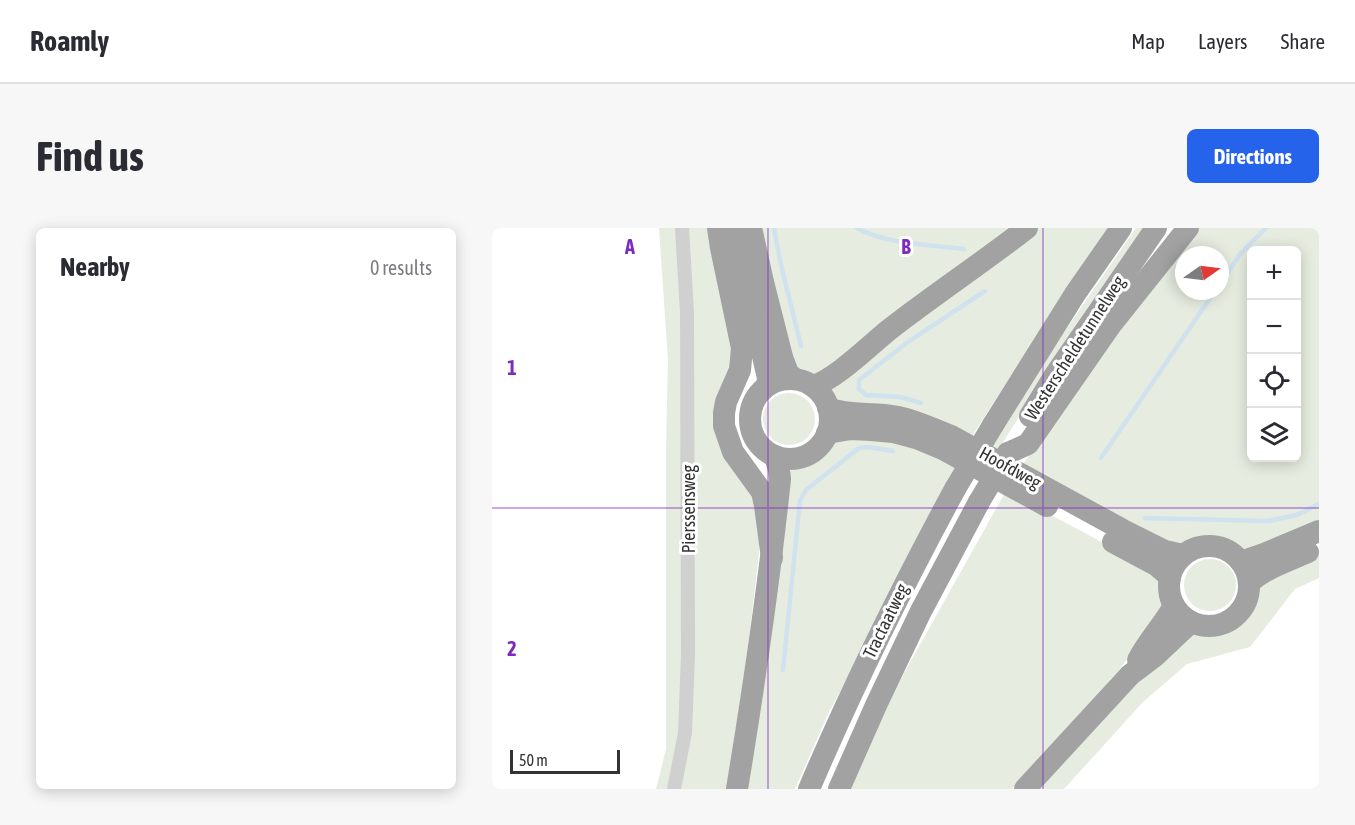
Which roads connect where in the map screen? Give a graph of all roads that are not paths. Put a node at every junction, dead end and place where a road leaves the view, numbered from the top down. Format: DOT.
graph roads {
  1 [pos="682,228"];
  2 [pos="718,228"];
  3 [pos="736,228"];
  4 [pos="751,228"];
  5 [pos="1027,228"];
  6 [pos="1121,228"];
  7 [pos="1156,228"];
  8 [pos="1188,228"];
  9 [pos="804,382"];
  10 [pos="767,386"];
  11 [pos="828,408"];
  12 [pos="827,434"];
  13 [pos="1013,451"];
  14 [pos="775,456"];
  15 [pos="973,456"];
  16 [pos="1319,531"];
  17 [pos="1319,548"];
  18 [pos="1183,555"];
  19 [pos="772,558"];
  20 [pos="1241,562"];
  21 [pos="1170,577"];
  22 [pos="1249,583"];
  23 [pos="1174,606"];
  24 [pos="1191,622"];
  25 [pos="1130,675"];
  26 [pos="674,789"];
  27 [pos="737,789"];
  28 [pos="808,789"];
  29 [pos="839,789"];
  30 [pos="1024,789"];
  1 -- 26 [label="street, Pierssensweg"];
  2 -- 19 [label="highway"];
  3 -- 10 [label="highway"];
  4 -- 9 [label="highway"];
  5 -- 9 [label="highway"];
  6 -- 15 [label="highway, Westerscheldetunnelweg, bridge"];
  7 -- 13 [label="highway, Westerscheldetunnelweg"];
  8 -- 13 [label="highway"];
  9 -- 10 [label="highway"];
  9 -- 11 [label="highway"];
  10 -- 14 [label="highway"];
  11 -- 12 [label="highway"];
  11 -- 18 [label="highway, Hoofdweg"];
  12 -- 14 [label="highway"];
  12 -- 21 [label="highway, Hoofdweg"];
  13 -- 29 [label="highway, Tractaatweg, bridge"];
  14 -- 19 [label="highway"];
  15 -- 28 [label="highway, Tractaatweg, bridge"];
  16 -- 20 [label="highway"];
  17 -- 22 [label="highway"];
  18 -- 20 [label="highway"];
  18 -- 21 [label="highway"];
  19 -- 27 [label="highway"];
  20 -- 22 [label="highway"];
  21 -- 23 [label="highway"];
  22 -- 24 [label="highway"];
  23 -- 24 [label="highway"];
  23 -- 25 [label="highway"];
  24 -- 25 [label="highway"];
  25 -- 30 [label="highway"];
}
